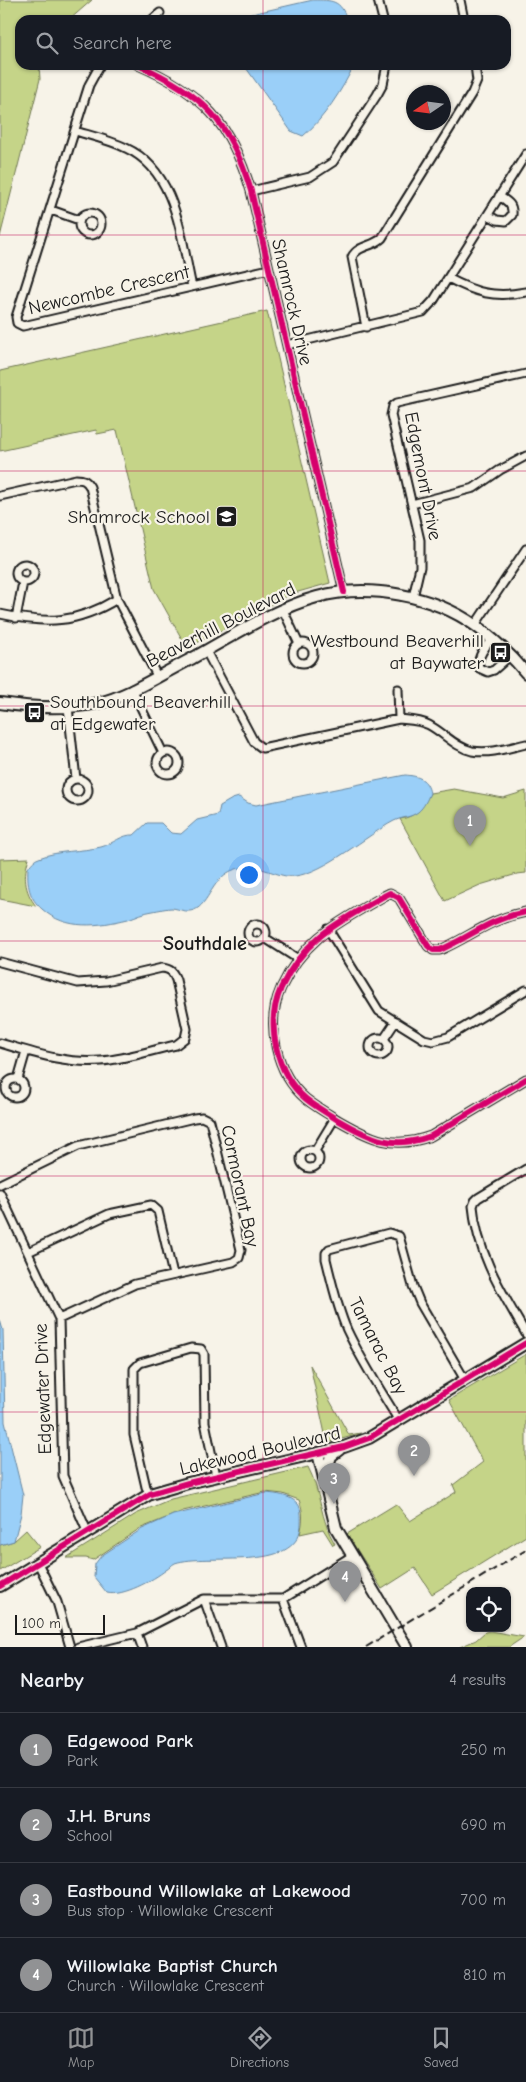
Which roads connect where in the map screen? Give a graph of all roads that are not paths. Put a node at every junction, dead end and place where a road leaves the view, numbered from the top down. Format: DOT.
graph roads {
  1 [pos="378,0"];
  2 [pos="460,0"];
  3 [pos="160,13"];
  4 [pos="158,15"];
  5 [pos="382,15"];
  6 [pos="463,15"];
  7 [pos="97,70"];
  8 [pos="148,70"];
  9 [pos="386,70"];
  10 [pos="476,70"];
  11 [pos="75,131"];
  12 [pos="526,154"];
  13 [pos="251,192"];
  14 [pos="499,196"];
  15 [pos="50,210"];
  16 [pos="488,215"];
  17 [pos="79,220"];
  18 [pos="270,269"];
  19 [pos="448,278"];
  20 [pos="192,288"];
  21 [pos="526,292"];
  22 [pos="366,327"];
  23 [pos="287,344"];
  24 [pos="526,374"];
  25 [pos="526,456"];
  26 [pos="0,496"];
  27 [pos="412,504"];
  28 [pos="526,549"];
  29 [pos="24,582"];
  30 [pos="344,592"];
  31 [pos="413,597"];
  32 [pos="117,599"];
  33 [pos="283,610"];
  34 [pos="0,614"];
  35 [pos="16,618"];
  36 [pos="475,625"];
  37 [pos="492,638"];
  38 [pos="299,644"];
  39 [pos="206,651"];
  40 [pos="511,656"];
  41 [pos="526,673"];
  42 [pos="157,676"];
  43 [pos="132,689"];
  44 [pos="398,689"];
  45 [pos="0,703"];
  46 [pos="68,707"];
  47 [pos="399,719"];
  48 [pos="526,744"];
  49 [pos="163,753"];
  50 [pos="76,779"];
  51 [pos="526,912"];
  52 [pos="328,929"];
  53 [pos="265,938"];
  54 [pos="298,959"];
  55 [pos="0,962"];
  56 [pos="526,990"];
  57 [pos="396,1021"];
  58 [pos="384,1039"];
  59 [pos="0,1043"];
  60 [pos="26,1051"];
  61 [pos="18,1079"];
  62 [pos="526,1079"];
  63 [pos="335,1118"];
  64 [pos="315,1150"];
  65 [pos="526,1169"];
  66 [pos="0,1184"];
  67 [pos="0,1193"];
  68 [pos="28,1252"];
  69 [pos="173,1275"];
  70 [pos="59,1319"];
  71 [pos="526,1334"];
  72 [pos="526,1343"];
  73 [pos="464,1380"];
  74 [pos="399,1421"];
  75 [pos="344,1447"];
  76 [pos="318,1453"];
  77 [pos="216,1476"];
  78 [pos="324,1482"];
  79 [pos="150,1494"];
  80 [pos="87,1531"];
  81 [pos="352,1556"];
  82 [pos="38,1563"];
  83 [pos="0,1586"];
  84 [pos="204,1599"];
  85 [pos="283,1599"];
  86 [pos="137,1633"];
  87 [pos="70,1647"];
  88 [pos="78,1647"];
  89 [pos="142,1647"];
  90 [pos="221,1647"];
  91 [pos="301,1647"];
  92 [pos="407,1647"];
  1 -- 5 [label="street"];
  2 -- 6 [label="street"];
  3 -- 4 [label="street"];
  7 -- 11 [label="street, Newcombe Crescent"];
  8 -- 13 [label="street, Shamrock Drive"];
  9 -- 13 [label="street"];
  10 -- 22 [label="street"];
  11 -- 15 [label="street, Newcombe Crescent"];
  11 -- 20 [label="street"];
  12 -- 14 [label="street"];
  13 -- 18 [label="street, Shamrock Drive"];
  14 -- 16 [label="street"];
  14 -- 16 [label="street"];
  15 -- 17 [label="street"];
  15 -- 20 [label="street, Newcombe Crescent"];
  16 -- 19 [label="street"];
  18 -- 20 [label="street, Newcombe Crescent"];
  18 -- 23 [label="street, Shamrock Drive"];
  19 -- 21 [label="street"];
  19 -- 22 [label="street"];
  22 -- 23 [label="street"];
  23 -- 30 [label="street, Shamrock Drive"];
  24 -- 27 [label="street, Edgemont Drive"];
  25 -- 27 [label="street"];
  26 -- 32 [label="street"];
  27 -- 31 [label="street, Edgemont Drive"];
  28 -- 36 [label="street"];
  29 -- 35 [label="street"];
  30 -- 31 [label="street, Beaverhill Boulevard"];
  30 -- 33 [label="street, Beaverhill Boulevard"];
  31 -- 36 [label="street, Beaverhill Boulevard"];
  32 -- 35 [label="street"];
  32 -- 42 [label="street"];
  33 -- 38 [label="street"];
  33 -- 39 [label="street, Beaverhill Boulevard"];
  34 -- 35 [label="street"];
  36 -- 37 [label="street, Beaverhill Boulevard"];
  37 -- 40 [label="street, Beaverhill Boulevard"];
  37 -- 40 [label="street"];
  39 -- 42 [label="street, Beaverhill Boulevard"];
  39 -- 47 [label="street"];
  40 -- 41 [label="street, Beaverhill Boulevard"];
  42 -- 43 [label="street, Beaverhill Boulevard"];
  43 -- 46 [label="street, Beaverhill Boulevard"];
  43 -- 49 [label="street"];
  44 -- 47 [label="street"];
  45 -- 46 [label="street, Beaverhill Boulevard"];
  46 -- 50 [label="street"];
  47 -- 48 [label="street"];
  51 -- 52 [label="street"];
  52 -- 54 [label="street"];
  52 -- 57 [label="street"];
  53 -- 54 [label="street"];
  54 -- 63 [label="street"];
  55 -- 60 [label="street"];
  56 -- 57 [label="street"];
  57 -- 58 [label="street"];
  59 -- 60 [label="street"];
  60 -- 61 [label="street"];
  62 -- 63 [label="street"];
  63 -- 64 [label="street"];
  65 -- 71 [label="street"];
  66 -- 69 [label="street, Cormorant Bay"];
  67 -- 68 [label="street, Edgewater Drive"];
  68 -- 69 [label="street"];
  68 -- 70 [label="street, Edgewater Drive"];
  69 -- 70 [label="street, Cormorant Bay"];
  70 -- 80 [label="street, Edgewater Drive"];
  72 -- 73 [label="street, Lakewood Boulevard"];
  73 -- 74 [label="street, Lakewood Boulevard"];
  73 -- 74 [label="street, Tamarac Bay"];
  74 -- 75 [label="street, Lakewood Boulevard"];
  75 -- 76 [label="street, Lakewood Boulevard"];
  75 -- 78 [label="street"];
  76 -- 77 [label="street, Lakewood Boulevard"];
  76 -- 78 [label="street"];
  77 -- 79 [label="street, Lakewood Boulevard"];
  77 -- 79 [label="street"];
  78 -- 81 [label="street"];
  79 -- 80 [label="street, Lakewood Boulevard"];
  80 -- 82 [label="street, Lakewood Boulevard"];
  81 -- 85 [label="street"];
  81 -- 92 [label="street"];
  82 -- 83 [label="street, Lakewood Boulevard"];
  82 -- 87 [label="street"];
  84 -- 85 [label="street"];
  84 -- 86 [label="street"];
  84 -- 90 [label="street"];
  85 -- 91 [label="street"];
  86 -- 88 [label="street"];
  86 -- 89 [label="street"];
}
